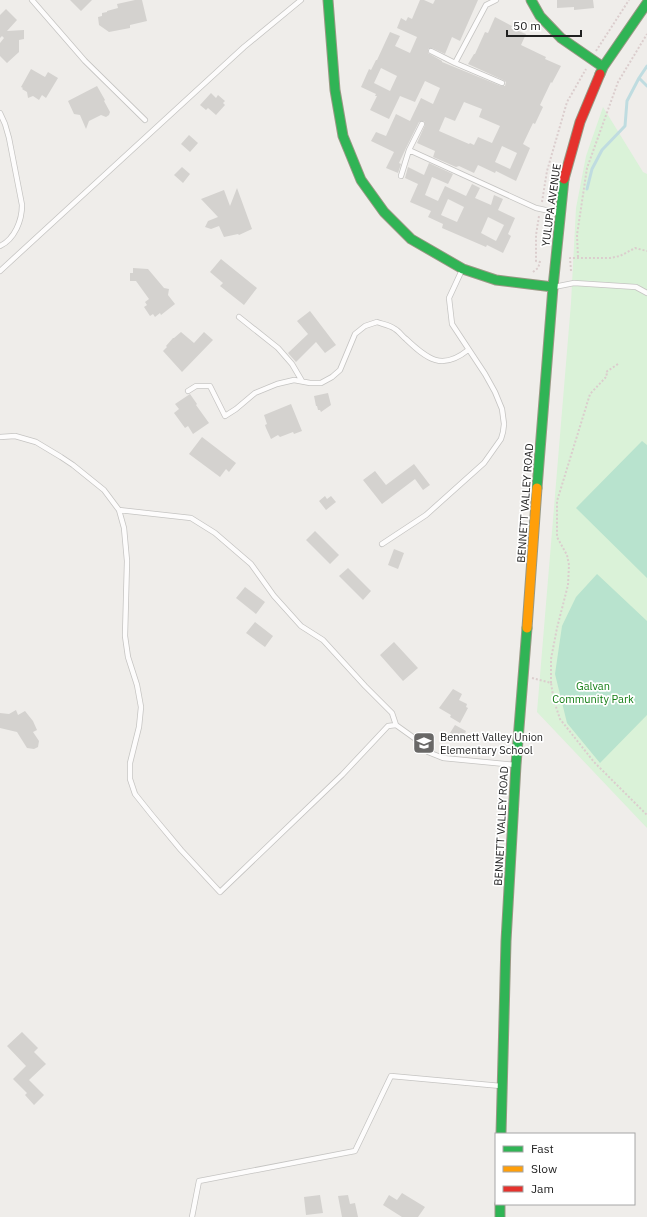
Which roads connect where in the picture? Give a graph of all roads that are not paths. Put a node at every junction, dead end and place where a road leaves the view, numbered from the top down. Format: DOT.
graph roads {
  1 [pos="32,0"];
  2 [pos="301,0"];
  3 [pos="328,0"];
  4 [pos="496,0"];
  5 [pos="531,0"];
  6 [pos="647,2"];
  7 [pos="431,50"];
  8 [pos="455,63"];
  9 [pos="603,68"];
  10 [pos="502,83"];
  11 [pos="0,112"];
  12 [pos="145,120"];
  13 [pos="422,124"];
  14 [pos="409,150"];
  15 [pos="401,176"];
  16 [pos="560,213"];
  17 [pos="0,246"];
  18 [pos="463,268"];
  19 [pos="0,271"];
  20 [pos="553,287"];
  21 [pos="647,293"];
  22 [pos="239,317"];
  23 [pos="468,350"];
  24 [pos="302,381"];
  25 [pos="188,391"];
  26 [pos="0,437"];
  27 [pos="119,510"];
  28 [pos="382,544"];
  29 [pos="396,725"];
  30 [pos="516,765"];
  31 [pos="501,1086"];
  32 [pos="501,1133"];
  33 [pos="500,1205"];
  34 [pos="192,1217"];
  35 [pos="500,1217"];
  1 -- 12 [label="lane"];
  2 -- 19 [label="lane"];
  3 -- 18 [label="street"];
  4 -- 8 [label="lane"];
  5 -- 9 [label="street"];
  6 -- 9 [label="street, YULUPA AVENUE"];
  7 -- 8 [label="lane"];
  8 -- 10 [label="lane"];
  9 -- 16 [label="street, YULUPA AVENUE"];
  11 -- 17 [label="lane"];
  13 -- 14 [label="lane"];
  14 -- 15 [label="lane"];
  14 -- 16 [label="lane"];
  16 -- 20 [label="street, YULUPA AVENUE"];
  18 -- 20 [label="street"];
  18 -- 23 [label="lane"];
  20 -- 21 [label="lane"];
  20 -- 30 [label="street, BENNETT VALLEY ROAD"];
  22 -- 24 [label="lane"];
  23 -- 24 [label="lane"];
  23 -- 28 [label="lane"];
  24 -- 25 [label="lane"];
  26 -- 27 [label="lane"];
  27 -- 29 [label="lane"];
  27 -- 29 [label="lane"];
  29 -- 30 [label="lane"];
  30 -- 31 [label="street, BENNETT VALLEY ROAD"];
  31 -- 32 [label="street, BENNETT VALLEY ROAD"];
  31 -- 34 [label="lane"];
  33 -- 35 [label="street"];
}
